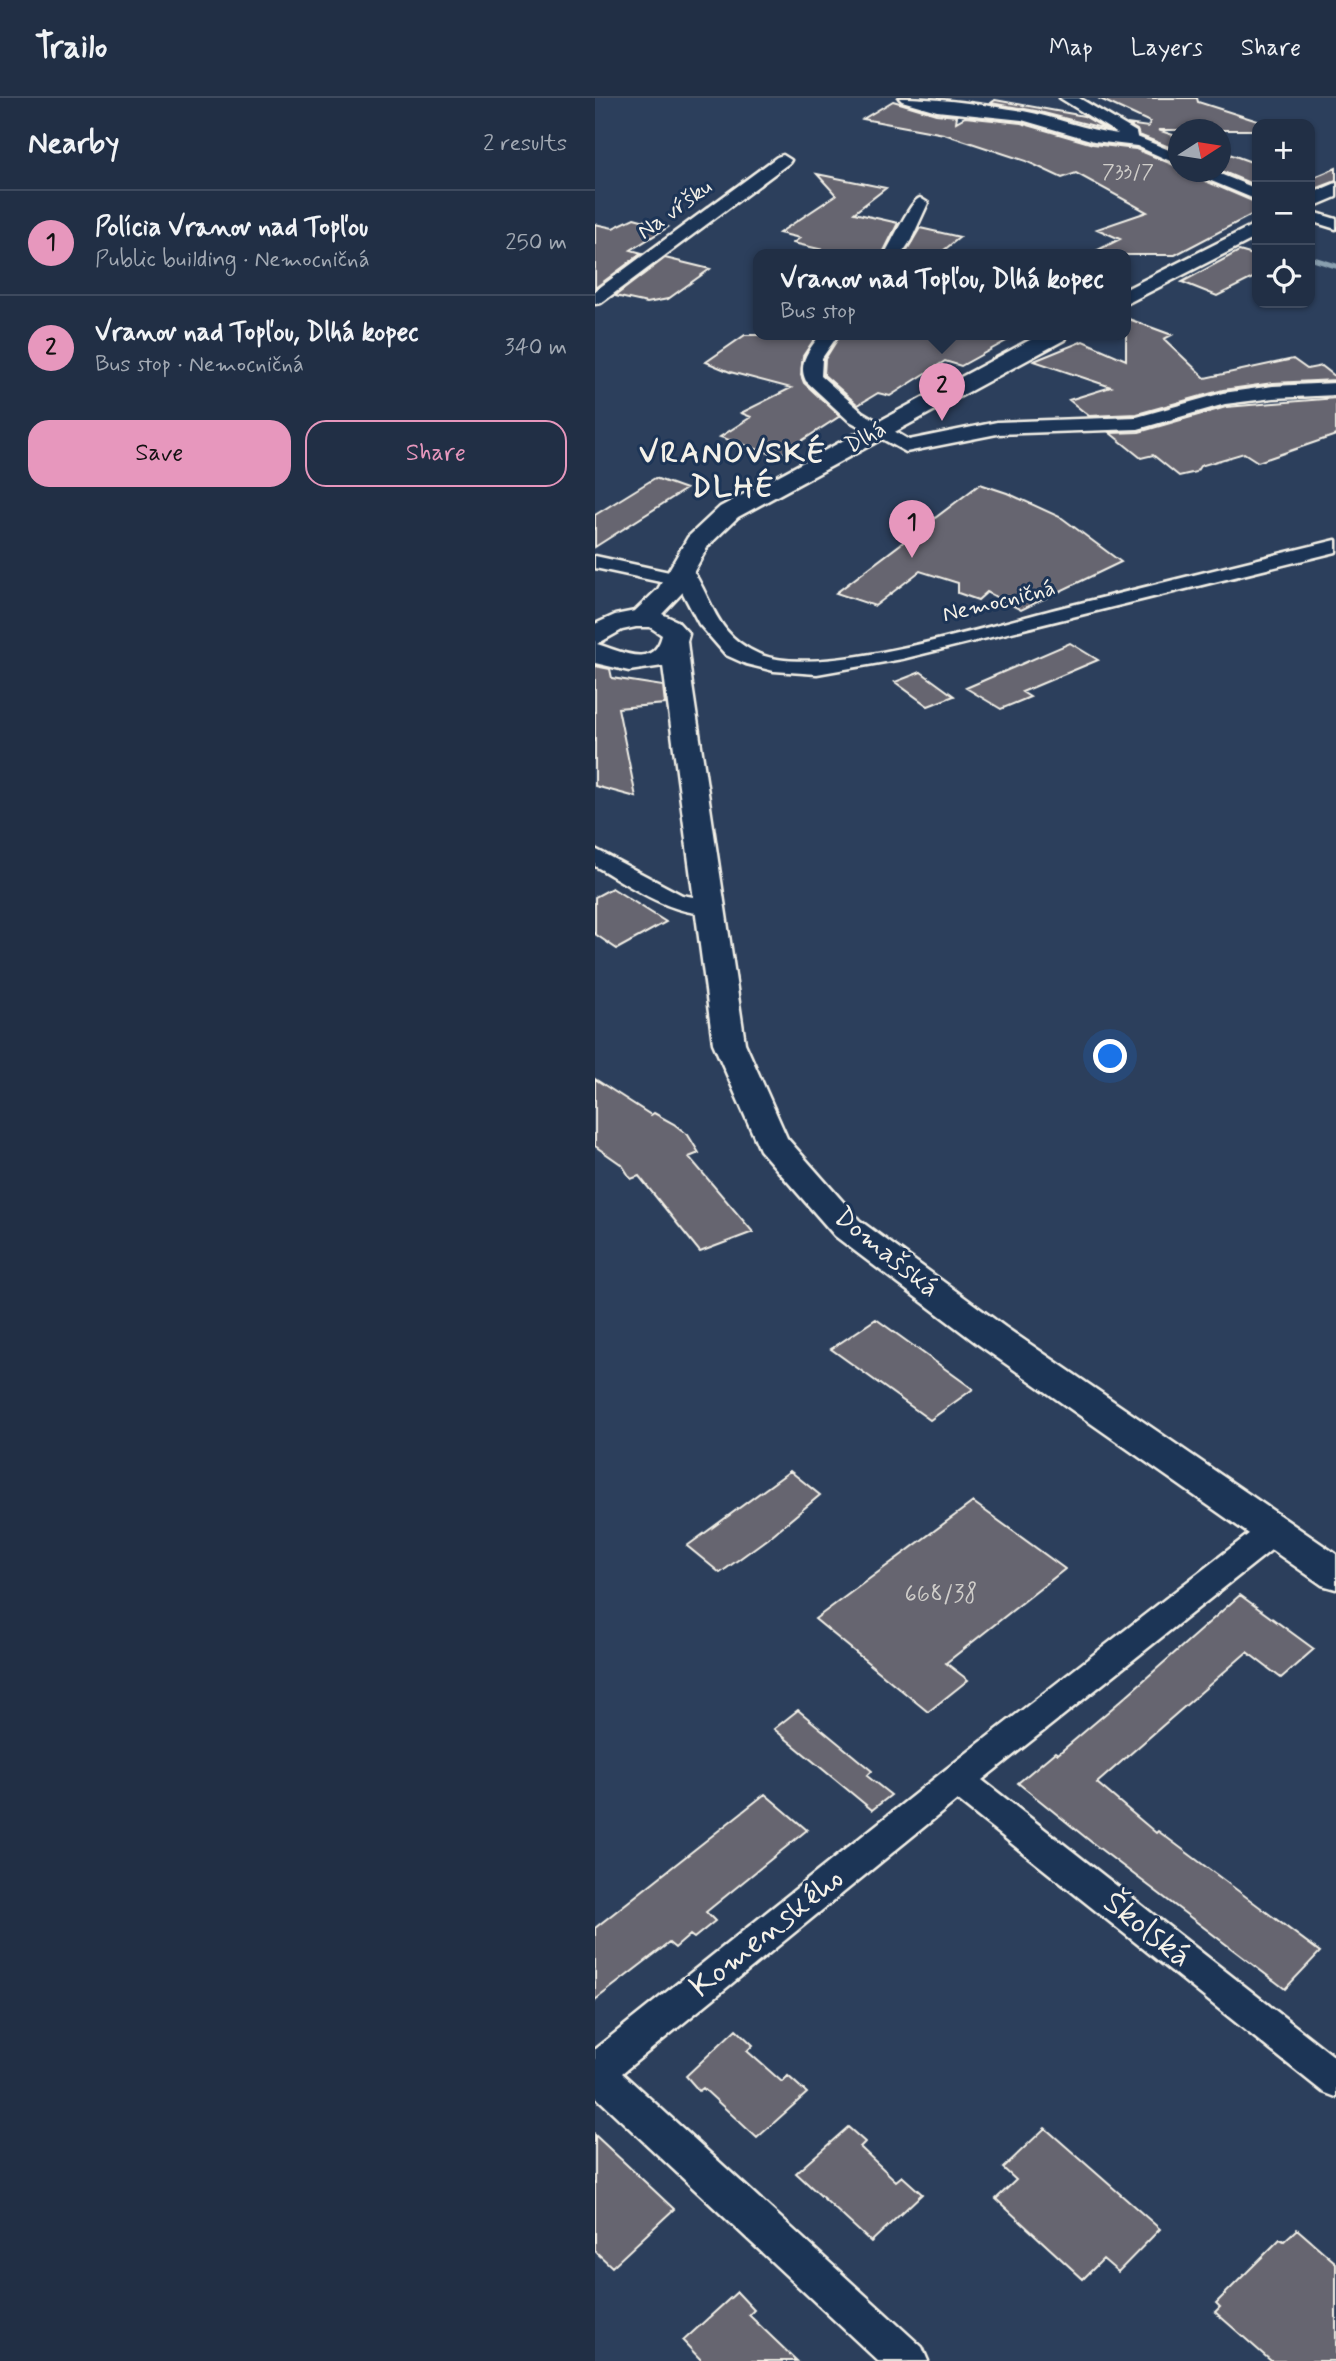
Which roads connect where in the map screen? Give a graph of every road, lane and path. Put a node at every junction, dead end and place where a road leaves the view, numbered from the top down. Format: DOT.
graph roads {
  1 [pos="907,98"];
  2 [pos="1068,98"];
  3 [pos="1141,142"];
  4 [pos="1168,155"];
  5 [pos="783,160"];
  6 [pos="1226,182"];
  7 [pos="1336,189"];
  8 [pos="1252,193"];
  9 [pos="1315,200"];
  10 [pos="920,203"];
  11 [pos="1315,218"];
  12 [pos="1336,224"];
  13 [pos="1252,232"];
  14 [pos="896,249"];
  15 [pos="1131,295"];
  16 [pos="595,299"];
  17 [pos="826,340"];
  18 [pos="1047,340"];
  19 [pos="1336,389"];
  20 [pos="880,430"];
  21 [pos="1336,546"];
  22 [pos="595,562"];
  23 [pos="676,581"];
  24 [pos="642,618"];
  25 [pos="598,645"];
  26 [pos="675,649"];
  27 [pos="595,856"];
  28 [pos="712,907"];
  29 [pos="1274,1531"];
  30 [pos="1336,1574"];
  31 [pos="957,1780"];
  32 [pos="1336,2080"];
  33 [pos="908,2361"];
  1 -- 3 [label="street"];
  2 -- 3 [label="street"];
  3 -- 4 [label="street"];
  5 -- 16 [label="street, Na vŕšku"];
  6 -- 8 [label="street"];
  7 -- 9 [label="street"];
  10 -- 14 [label="street"];
  11 -- 12 [label="street"];
  13 -- 15 [label="street"];
  17 -- 20 [label="street"];
  18 -- 20 [label="street, Dlhá"];
  19 -- 20 [label="street"];
  20 -- 23 [label="street, Dlhá"];
  21 -- 23 [label="street, Nemocničná"];
  22 -- 23 [label="street"];
  23 -- 24 [label="street, Dlhá"];
  23 -- 26 [label="street, Domašská"];
  24 -- 25 [label="street"];
  24 -- 26 [label="street"];
  25 -- 26 [label="street"];
  26 -- 28 [label="street, Domašská"];
  27 -- 28 [label="street"];
  28 -- 29 [label="street, Domašská"];
  29 -- 30 [label="street, Domašská"];
  29 -- 31 [label="street, Komenského"];
  31 -- 32 [label="street, Školská"];
  31 -- 33 [label="street, Komenského"];
}
